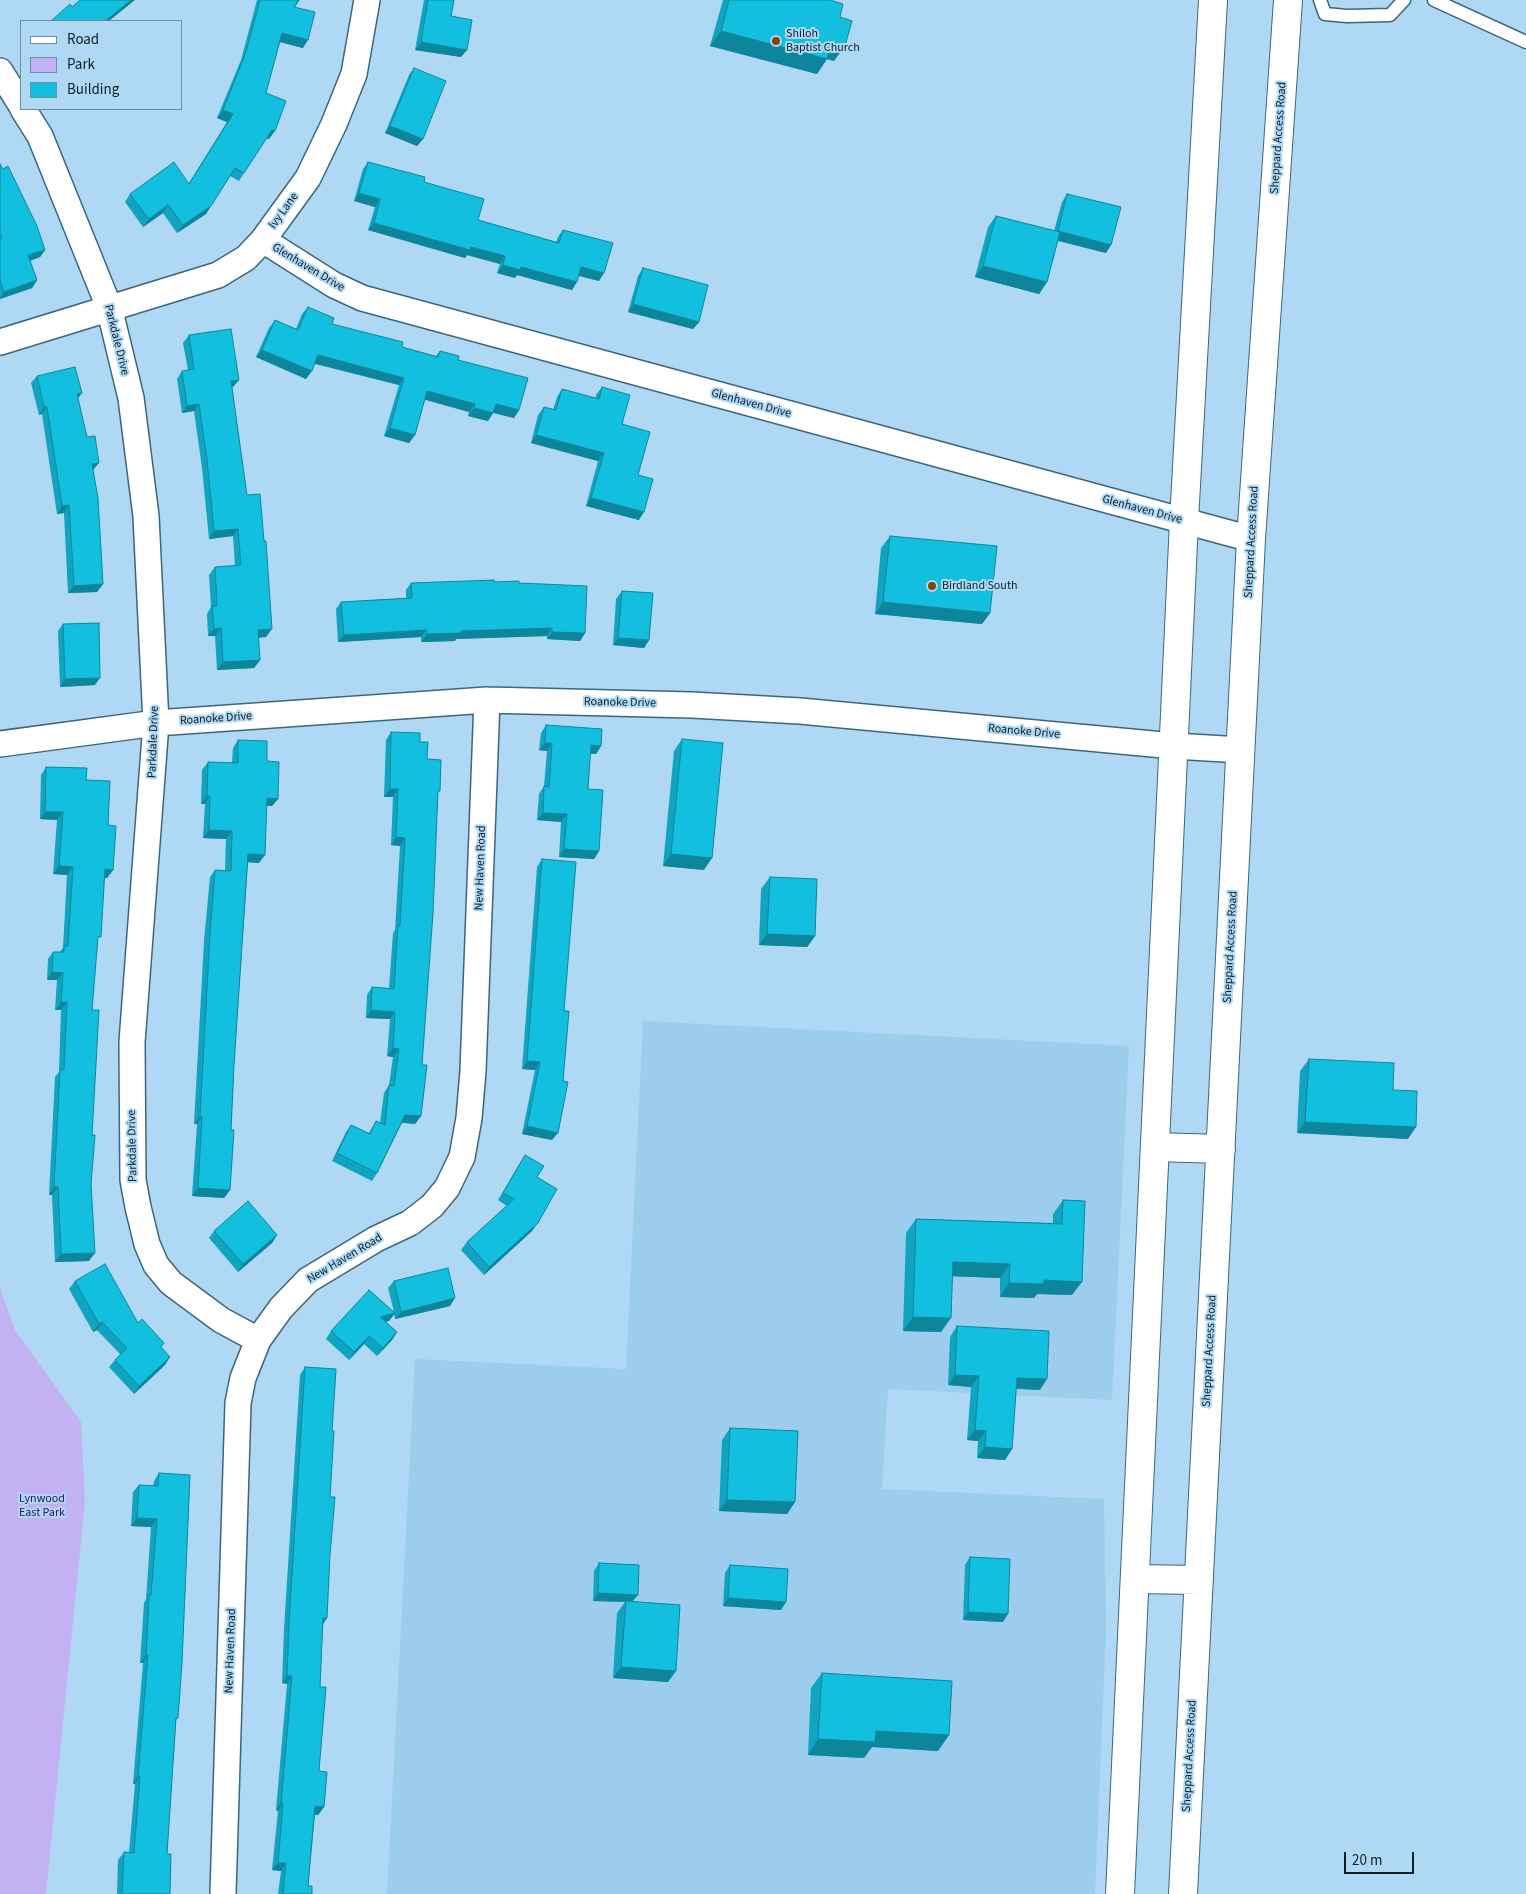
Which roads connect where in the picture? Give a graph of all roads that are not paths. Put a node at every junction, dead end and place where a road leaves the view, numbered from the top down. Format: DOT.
graph roads {
  1 [pos="367,0"];
  2 [pos="1213,0"];
  3 [pos="1288,0"];
  4 [pos="1320,0"];
  5 [pos="1404,0"];
  6 [pos="1434,0"];
  7 [pos="1526,42"];
  8 [pos="0,71"];
  9 [pos="20,103"];
  10 [pos="24,110"];
  11 [pos="263,240"];
  12 [pos="109,307"];
  13 [pos="0,342"];
  14 [pos="1184,521"];
  15 [pos="1251,539"];
  16 [pos="486,700"];
  17 [pos="156,723"];
  18 [pos="0,744"];
  19 [pos="1174,746"];
  20 [pos="1241,750"];
  21 [pos="1155,1147"];
  22 [pos="1220,1150"];
  23 [pos="258,1340"];
  24 [pos="1135,1579"];
  25 [pos="1199,1580"];
  26 [pos="223,1894"];
  27 [pos="1120,1894"];
  28 [pos="1183,1894"];
  1 -- 11 [label="street, Ivy Lane"];
  2 -- 14 [label="main road"];
  3 -- 15 [label="main road, Sheppard Access Road"];
  4 -- 5 [label="lane"];
  6 -- 7 [label="lane"];
  8 -- 9 [label="street"];
  10 -- 12 [label="street, Parkdale Drive"];
  11 -- 12 [label="street, Ivy Lane"];
  11 -- 14 [label="street, Glenhaven Drive"];
  12 -- 13 [label="street, Ivy Lane"];
  12 -- 17 [label="street, Parkdale Drive"];
  14 -- 15 [label="street, Glenhaven Drive"];
  14 -- 19 [label="main road"];
  15 -- 20 [label="main road, Sheppard Access Road"];
  16 -- 17 [label="street, Roanoke Drive"];
  16 -- 19 [label="street, Roanoke Drive"];
  16 -- 23 [label="street, New Haven Road"];
  17 -- 18 [label="street, Roanoke Drive"];
  17 -- 23 [label="street, Parkdale Drive"];
  19 -- 20 [label="street, Roanoke Drive"];
  19 -- 21 [label="main road"];
  20 -- 22 [label="main road, Sheppard Access Road"];
  21 -- 22 [label="main road"];
  21 -- 24 [label="main road"];
  22 -- 25 [label="main road, Sheppard Access Road"];
  23 -- 26 [label="street, New Haven Road"];
  24 -- 25 [label="main road"];
  24 -- 27 [label="main road"];
  25 -- 28 [label="main road, Sheppard Access Road"];
}
